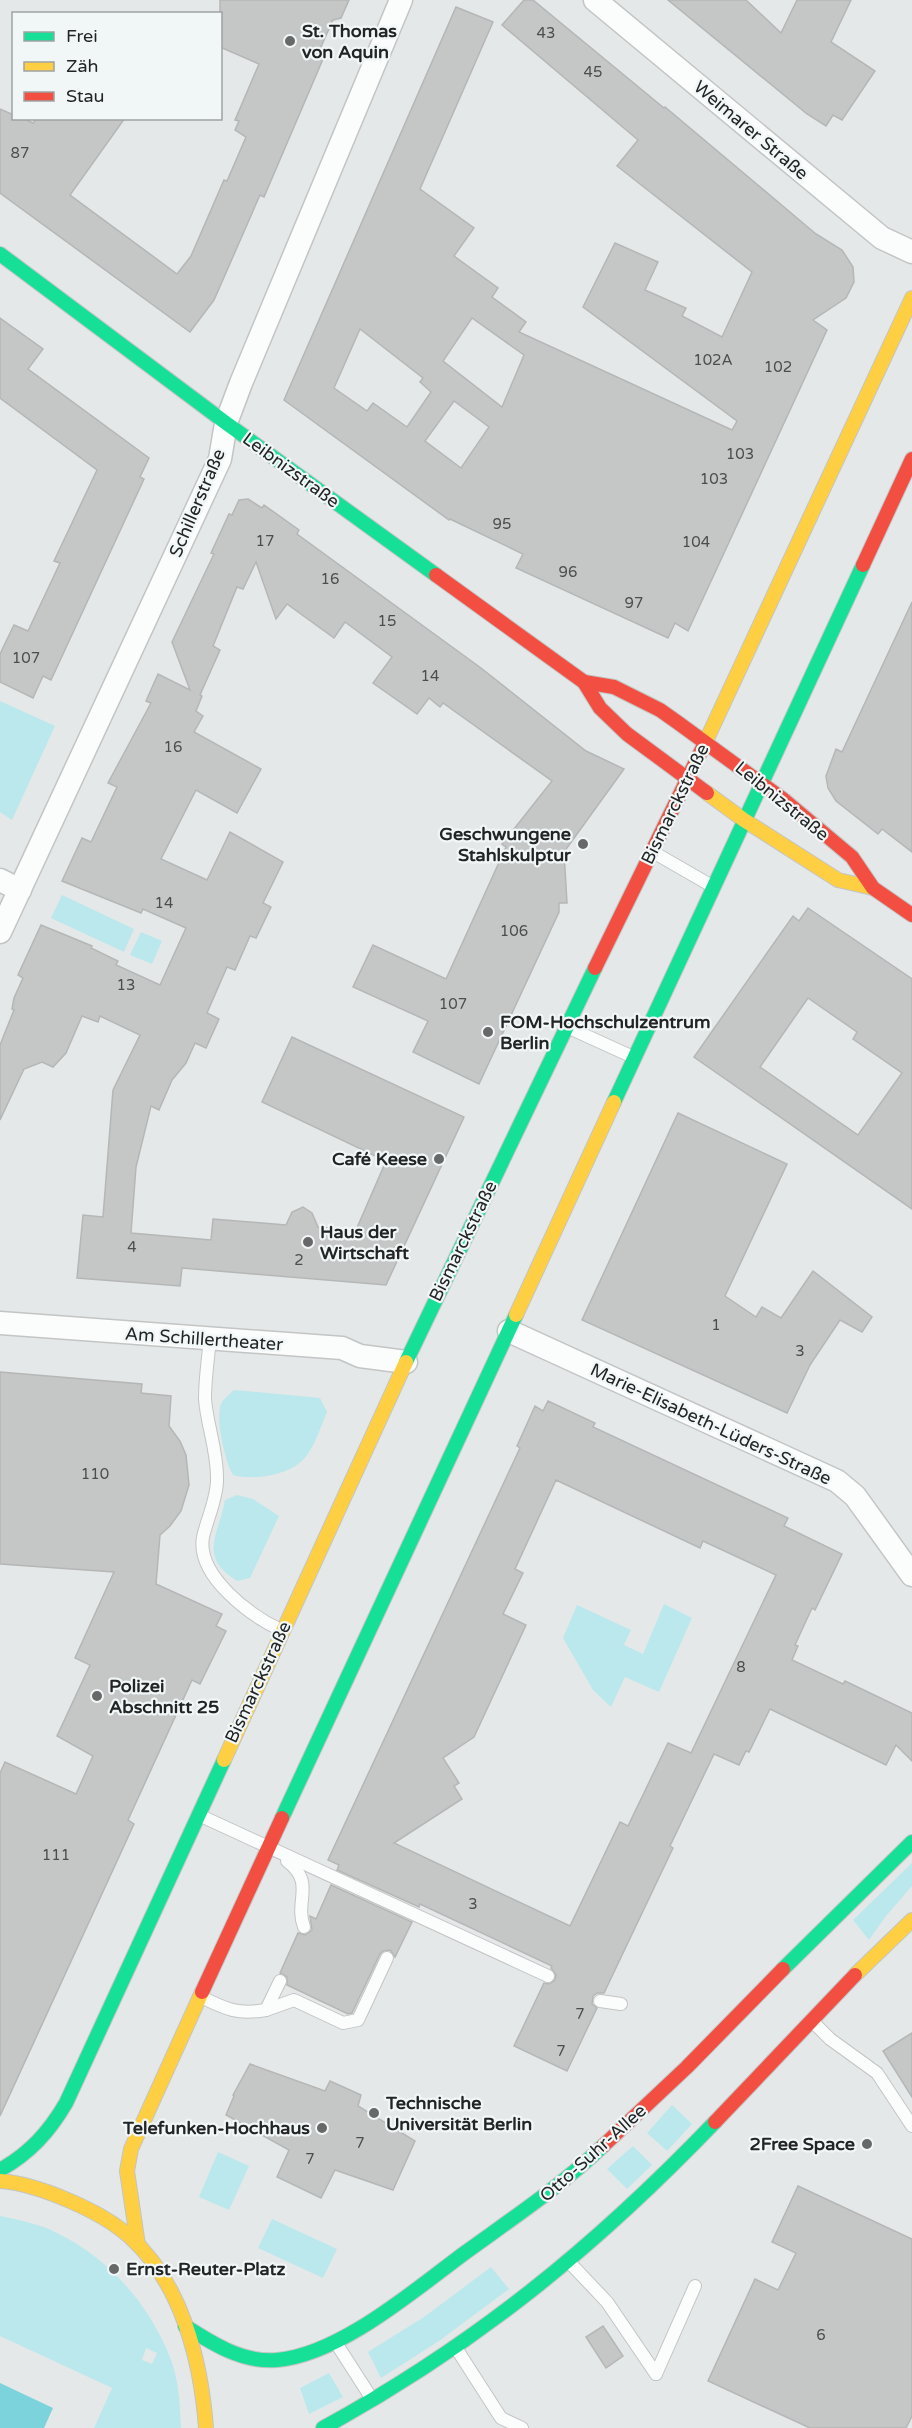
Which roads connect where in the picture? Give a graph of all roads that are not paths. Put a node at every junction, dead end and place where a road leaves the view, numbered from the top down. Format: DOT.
graph roads {
  1 [pos="401,0"];
  2 [pos="595,0"];
  3 [pos="912,252"];
  4 [pos="0,254"];
  5 [pos="912,298"];
  6 [pos="226,423"];
  7 [pos="912,459"];
  8 [pos="584,682"];
  9 [pos="705,742"];
  10 [pos="687,779"];
  11 [pos="762,783"];
  12 [pos="744,820"];
  13 [pos="653,852"];
  14 [pos="10,885"];
  15 [pos="714,886"];
  16 [pos="873,888"];
  17 [pos="912,915"];
  18 [pos="0,932"];
  19 [pos="566,1027"];
  20 [pos="634,1058"];
  21 [pos="0,1323"];
  22 [pos="509,1331"];
  23 [pos="210,1340"];
  24 [pos="406,1362"];
  25 [pos="912,1575"];
  26 [pos="282,1630"];
  27 [pos="197,1814"];
  28 [pos="912,1842"];
  29 [pos="270,1848"];
  30 [pos="912,1920"];
  31 [pos="304,1927"];
  32 [pos="383,1961"];
  33 [pos="548,1976"];
  34 [pos="280,1982"];
  35 [pos="201,1997"];
  36 [pos="600,2001"];
  37 [pos="621,2004"];
  38 [pos="266,2010"];
  39 [pos="813,2021"];
  40 [pos="912,2126"];
  41 [pos="0,2170"];
  42 [pos="0,2181"];
  43 [pos="138,2245"];
  44 [pos="569,2262"];
  45 [pos="695,2286"];
  46 [pos="185,2326"];
  47 [pos="335,2342"];
  48 [pos="455,2348"];
  49 [pos="373,2400"];
  50 [pos="326,2427"];
  51 [pos="206,2428"];
  52 [pos="522,2428"];
  1 -- 6 [label="street, Schillerstraße"];
  2 -- 3 [label="street, Weimarer Straße"];
  4 -- 6 [label="main road, Leibnizstraße"];
  5 -- 9 [label="main road, Bismarckstraße"];
  6 -- 8 [label="main road, Leibnizstraße"];
  6 -- 14 [label="street, Schillerstraße"];
  7 -- 11 [label="main road"];
  8 -- 9 [label="main road, Leibnizstraße"];
  8 -- 10 [label="main road, Leibnizstraße"];
  9 -- 10 [label="main road, Bismarckstraße"];
  9 -- 11 [label="main road, Leibnizstraße"];
  10 -- 12 [label="main road, Leibnizstraße"];
  10 -- 13 [label="main road, Bismarckstraße"];
  11 -- 12 [label="main road"];
  11 -- 16 [label="main road, Leibnizstraße"];
  12 -- 15 [label="main road"];
  12 -- 16 [label="main road, Leibnizstraße"];
  13 -- 15 [label="lane"];
  13 -- 19 [label="main road, Bismarckstraße"];
  14 -- 18 [label="street, Schillerstraße"];
  15 -- 20 [label="main road"];
  16 -- 17 [label="main road, Leibnizstraße"];
  19 -- 20 [label="lane"];
  19 -- 24 [label="main road, Bismarckstraße"];
  20 -- 22 [label="main road"];
  21 -- 23 [label="street, Am Schillertheater"];
  22 -- 25 [label="street, Marie-Elisabeth-Lüders-Straße"];
  22 -- 29 [label="main road"];
  23 -- 24 [label="street, Am Schillertheater"];
  23 -- 26 [label="lane"];
  24 -- 26 [label="main road, Bismarckstraße"];
  26 -- 27 [label="main road, Bismarckstraße"];
  27 -- 29 [label="lane"];
  27 -- 41 [label="main road, Bismarckstraße"];
  28 -- 47 [label="main road, Otto-Suhr-Allee"];
  29 -- 31 [label="lane"];
  29 -- 33 [label="lane"];
  29 -- 35 [label="main road"];
  30 -- 39 [label="main road"];
  32 -- 38 [label="lane"];
  34 -- 38 [label="lane"];
  35 -- 38 [label="lane"];
  35 -- 43 [label="main road"];
  36 -- 37 [label="lane"];
  39 -- 40 [label="lane"];
  39 -- 44 [label="main road"];
  42 -- 43 [label="main road"];
  43 -- 46 [label="main road"];
  44 -- 45 [label="lane"];
  44 -- 48 [label="main road"];
  46 -- 47 [label="main road, Otto-Suhr-Allee"];
  46 -- 51 [label="main road"];
  47 -- 49 [label="lane"];
  48 -- 49 [label="main road"];
  48 -- 52 [label="lane"];
  49 -- 50 [label="main road"];
}
